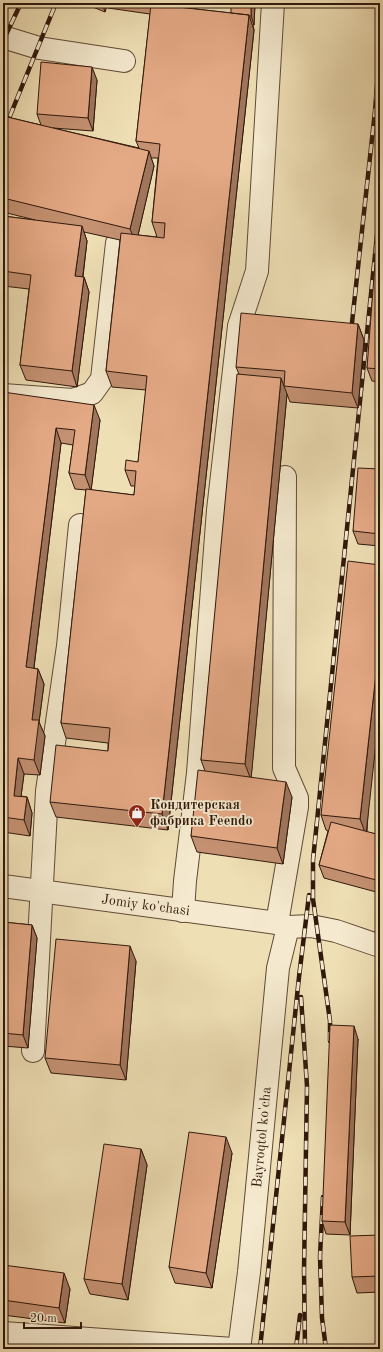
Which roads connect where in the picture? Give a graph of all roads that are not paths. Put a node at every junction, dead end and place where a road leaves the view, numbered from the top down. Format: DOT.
graph roads {
  1 [pos="273,3"];
  2 [pos="3,37"];
  3 [pos="124,61"];
  4 [pos="117,243"];
  5 [pos="3,395"];
  6 [pos="285,477"];
  7 [pos="80,525"];
  8 [pos="3,886"];
  9 [pos="41,891"];
  10 [pos="183,911"];
  11 [pos="282,925"];
  12 [pos="380,946"];
  13 [pos="33,1051"];
  14 [pos="3,1333"];
  15 [pos="233,1349"];
  16 [pos="239,1349"];
  1 -- 10 [label="street"];
  2 -- 3 [label="street"];
  4 -- 5 [label="street"];
  6 -- 11 [label="street, Bayroqtol ko'cha"];
  7 -- 9 [label="street"];
  8 -- 9 [label="street, Jomiy ko'chasi"];
  9 -- 10 [label="street, Jomiy ko'chasi"];
  9 -- 13 [label="street"];
  10 -- 11 [label="street, Jomiy ko'chasi"];
  11 -- 12 [label="street, Jomiy ko'chasi"];
  11 -- 16 [label="street, Bayroqtol ko'cha"];
  14 -- 15 [label="street"];
}
